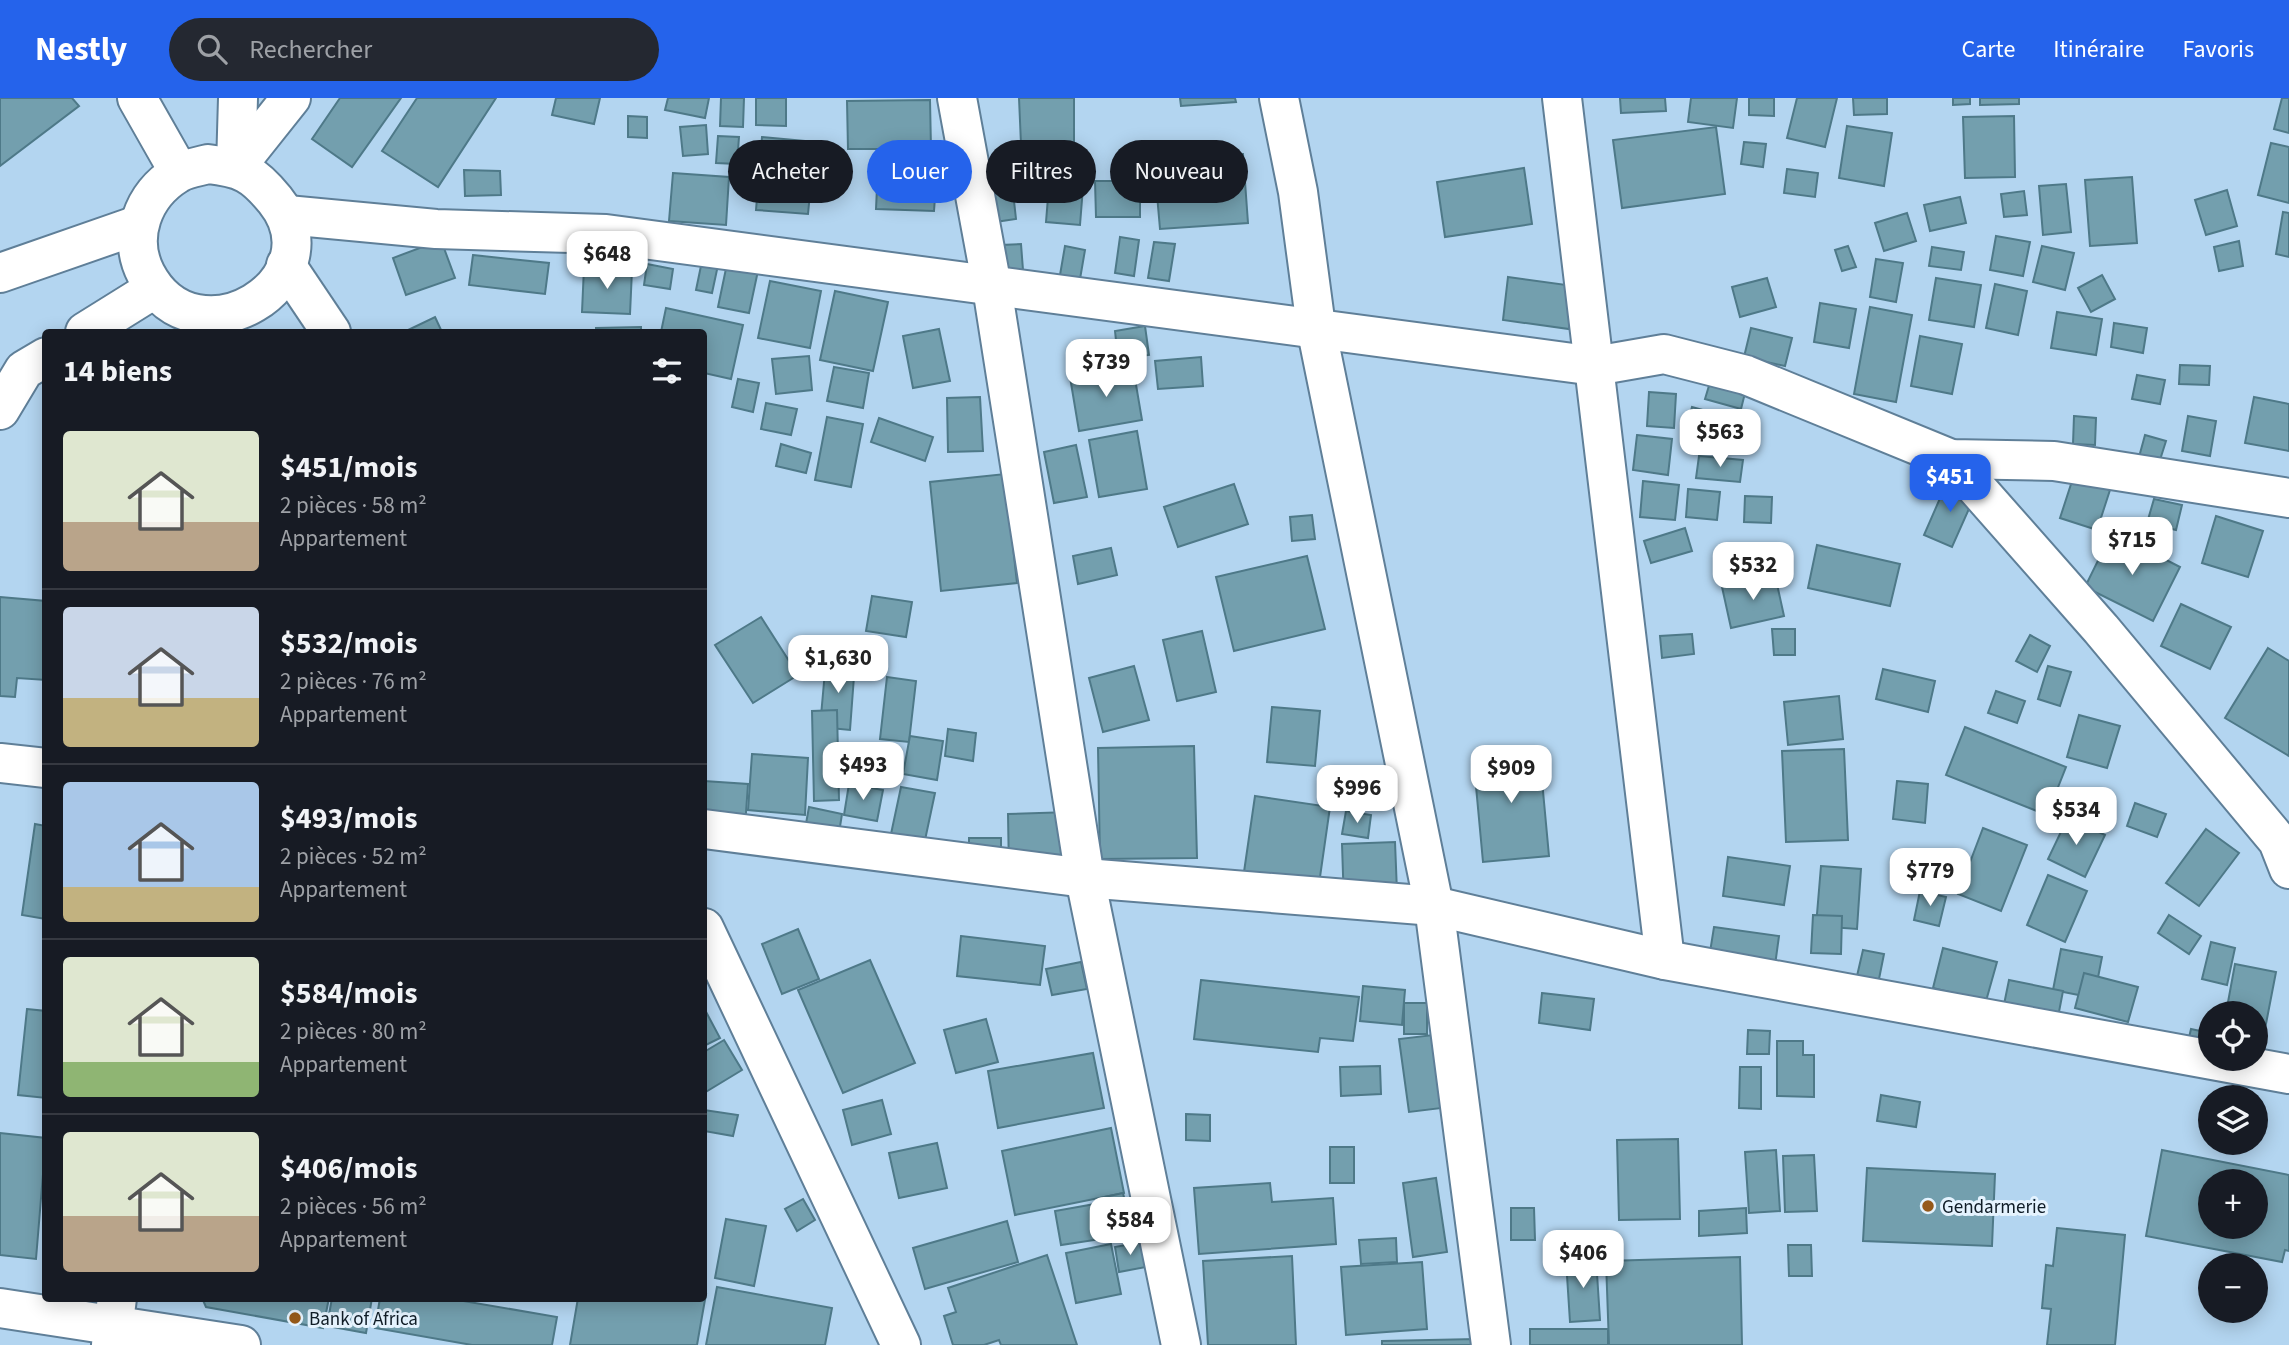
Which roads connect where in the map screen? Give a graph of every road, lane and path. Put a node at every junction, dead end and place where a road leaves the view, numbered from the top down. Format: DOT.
graph roads {
  1 [pos="137,98"];
  2 [pos="238,98"];
  3 [pos="291,98"];
  4 [pos="957,98"];
  5 [pos="1279,98"];
  6 [pos="1562,98"];
  7 [pos="236,167"];
  8 [pos="179,172"];
  9 [pos="287,215"];
  10 [pos="138,225"];
  11 [pos="286,265"];
  12 [pos="0,273"];
  13 [pos="992,287"];
  14 [pos="154,289"];
  15 [pos="221,324"];
  16 [pos="1316,327"];
  17 [pos="90,329"];
  18 [pos="329,329"];
  19 [pos="42,359"];
  20 [pos="1595,366"];
  21 [pos="0,410"];
  22 [pos="1951,459"];
  23 [pos="2289,498"];
  24 [pos="0,763"];
  25 [pos="42,768"];
  26 [pos="707,829"];
  27 [pos="2289,869"];
  28 [pos="1085,878"];
  29 [pos="1434,906"];
  30 [pos="707,934"];
  31 [pos="1665,960"];
  32 [pos="2289,1074"];
  33 [pos="0,1308"];
  34 [pos="113,1322"];
  35 [pos="241,1345"];
  36 [pos="901,1345"];
  37 [pos="1181,1345"];
  38 [pos="1491,1345"];
  1 -- 8 [label="street"];
  2 -- 7 [label="street"];
  3 -- 7 [label="street"];
  4 -- 13 [label="street"];
  5 -- 16 [label="street"];
  6 -- 20 [label="street"];
  7 -- 8 [label="street"];
  7 -- 9 [label="street"];
  8 -- 10 [label="street"];
  9 -- 11 [label="street"];
  9 -- 13 [label="street"];
  10 -- 12 [label="street"];
  10 -- 14 [label="street"];
  11 -- 15 [label="street"];
  11 -- 18 [label="street"];
  13 -- 16 [label="street"];
  13 -- 28 [label="street"];
  14 -- 15 [label="street"];
  14 -- 17 [label="street"];
  16 -- 20 [label="street"];
  16 -- 29 [label="street"];
  19 -- 21 [label="street"];
  20 -- 22 [label="street"];
  20 -- 31 [label="street"];
  22 -- 23 [label="street"];
  22 -- 27 [label="street"];
  24 -- 25 [label="street"];
  26 -- 28 [label="street"];
  28 -- 29 [label="street"];
  28 -- 37 [label="street"];
  29 -- 31 [label="street"];
  29 -- 38 [label="street"];
  30 -- 36 [label="street"];
  31 -- 32 [label="street"];
  33 -- 34 [label="street"];
  34 -- 35 [label="street"];
}
